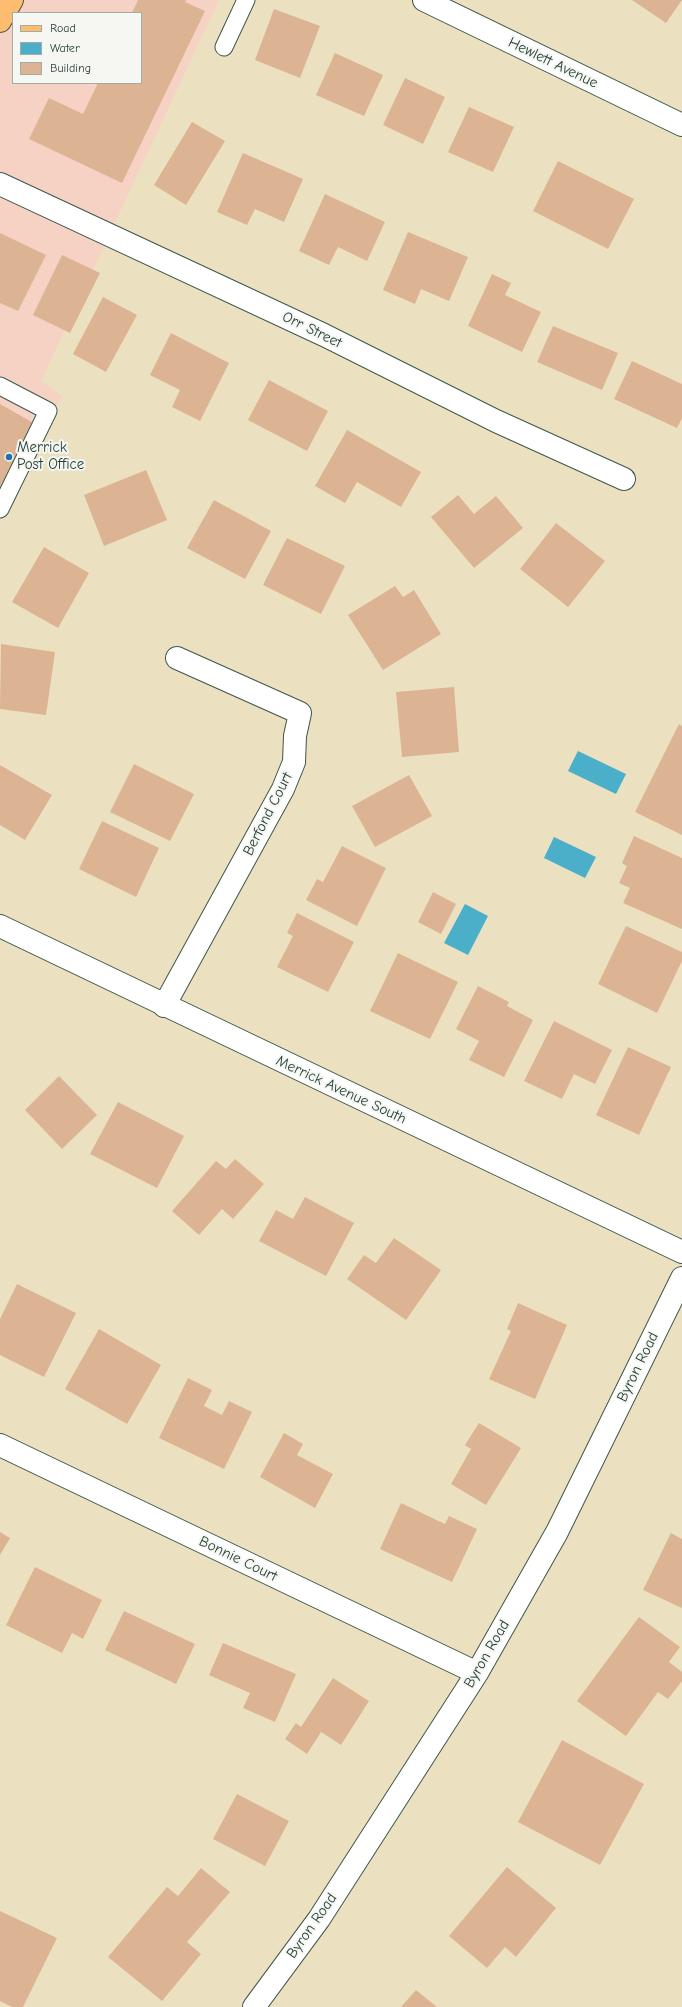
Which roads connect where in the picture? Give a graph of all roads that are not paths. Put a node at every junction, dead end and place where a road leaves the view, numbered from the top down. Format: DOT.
graph roads {
  1 [pos="12,0"];
  2 [pos="246,0"];
  3 [pos="424,0"];
  4 [pos="0,21"];
  5 [pos="224,47"];
  6 [pos="682,125"];
  7 [pos="0,184"];
  8 [pos="0,386"];
  9 [pos="624,479"];
  10 [pos="0,509"];
  11 [pos="177,658"];
  12 [pos="0,926"];
  13 [pos="164,1006"];
  14 [pos="682,1252"];
  15 [pos="682,1278"];
  16 [pos="0,1445"];
  17 [pos="477,1673"];
  18 [pos="254,2007"];
  1 -- 4 [label="main road"];
  2 -- 5 [label="lane"];
  3 -- 6 [label="street, Hewlett Avenue"];
  7 -- 9 [label="street, Orr Street"];
  8 -- 10 [label="lane"];
  11 -- 13 [label="street, Berfond Court"];
  12 -- 13 [label="street, Merrick Avenue South"];
  13 -- 14 [label="street, Merrick Avenue South"];
  15 -- 17 [label="street, Byron Road"];
  16 -- 17 [label="street, Bonnie Court"];
  17 -- 18 [label="street, Byron Road"];
}
